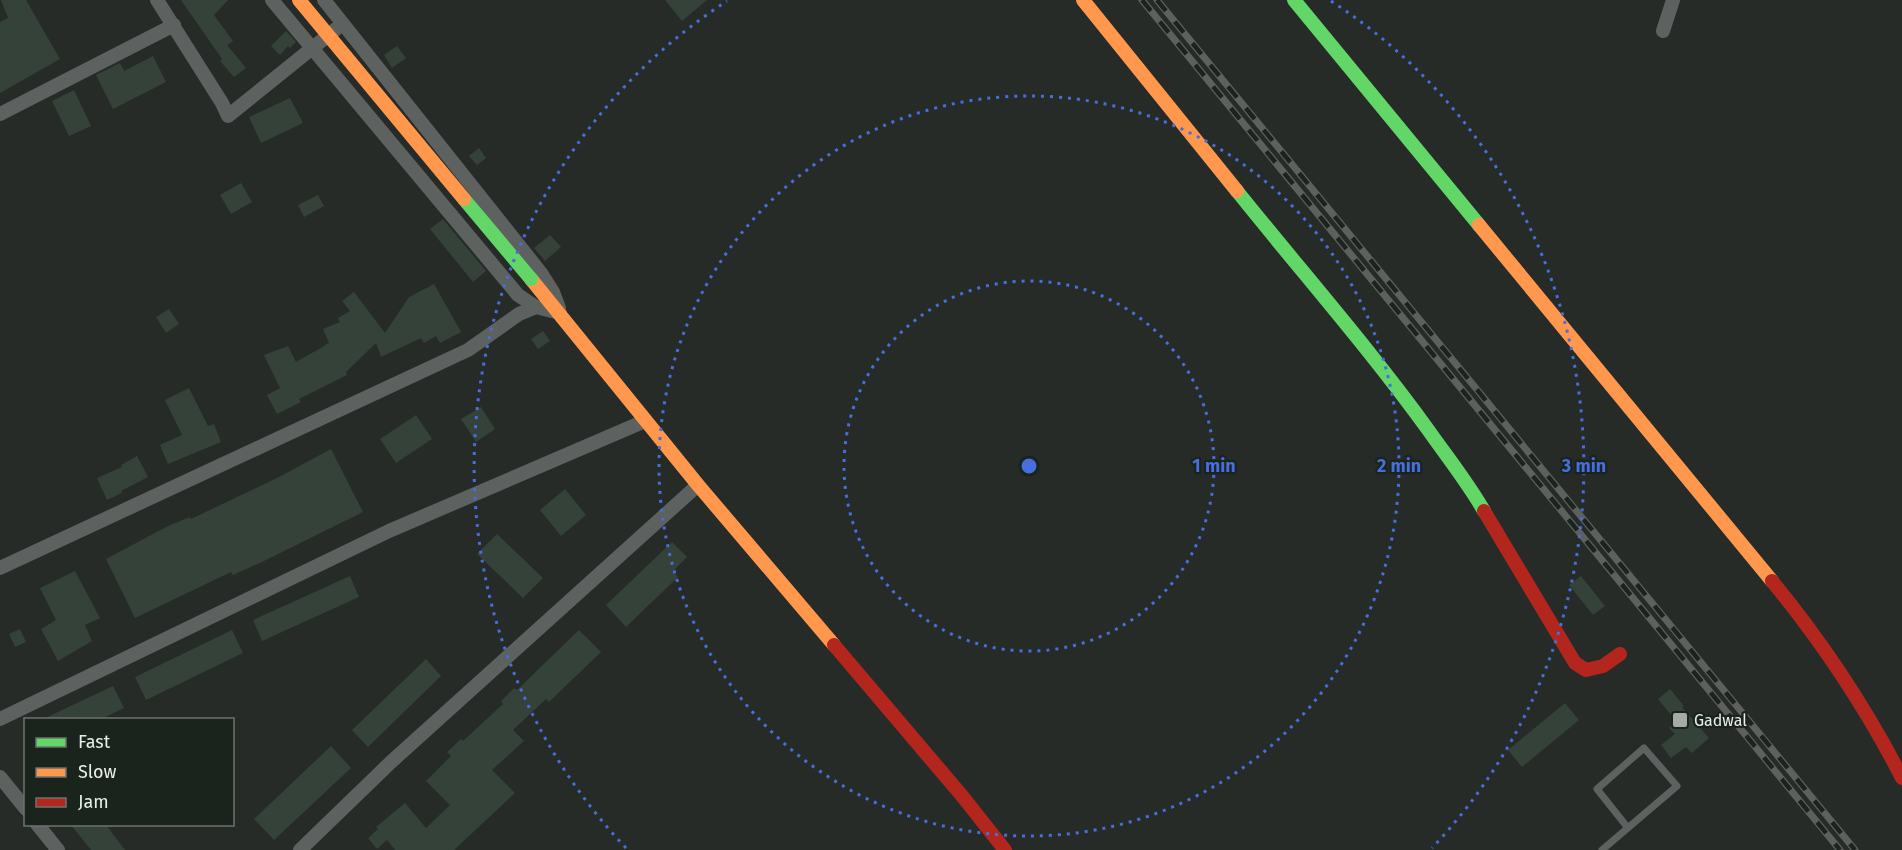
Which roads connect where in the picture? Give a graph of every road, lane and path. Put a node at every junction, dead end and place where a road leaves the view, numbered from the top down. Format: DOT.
graph roads {
  1 [pos="157,0"];
  2 [pos="272,0"];
  3 [pos="299,0"];
  4 [pos="324,0"];
  5 [pos="1083,0"];
  6 [pos="1294,0"];
  7 [pos="1673,0"];
  8 [pos="343,24"];
  9 [pos="174,25"];
  10 [pos="1663,31"];
  11 [pos="313,48"];
  12 [pos="0,114"];
  13 [pos="536,306"];
  14 [pos="560,313"];
  15 [pos="645,421"];
  16 [pos="698,485"];
  17 [pos="0,568"];
  18 [pos="1620,654"];
  19 [pos="0,719"];
  20 [pos="0,777"];
  21 [pos="1902,778"];
  22 [pos="24,807"];
  23 [pos="38,826"];
  24 [pos="1628,828"];
  25 [pos="58,850"];
  26 [pos="300,850"];
  27 [pos="1005,850"];
  28 [pos="1602,850"];
  1 -- 9 [label="street"];
  2 -- 11 [label="street"];
  3 -- 14 [label="street, bridge"];
  4 -- 8 [label="street"];
  5 -- 18 [label="street"];
  6 -- 21 [label="street"];
  7 -- 10 [label="street"];
  8 -- 11 [label="street"];
  8 -- 14 [label="street"];
  9 -- 11 [label="street"];
  9 -- 12 [label="street"];
  11 -- 13 [label="street"];
  13 -- 14 [label="street"];
  13 -- 17 [label="street"];
  14 -- 15 [label="street"];
  15 -- 16 [label="street"];
  15 -- 19 [label="street"];
  16 -- 26 [label="street"];
  16 -- 27 [label="street"];
  20 -- 22 [label="street"];
  23 -- 25 [label="street"];
  24 -- 24 [label="lane"];
  24 -- 28 [label="lane"];
}
